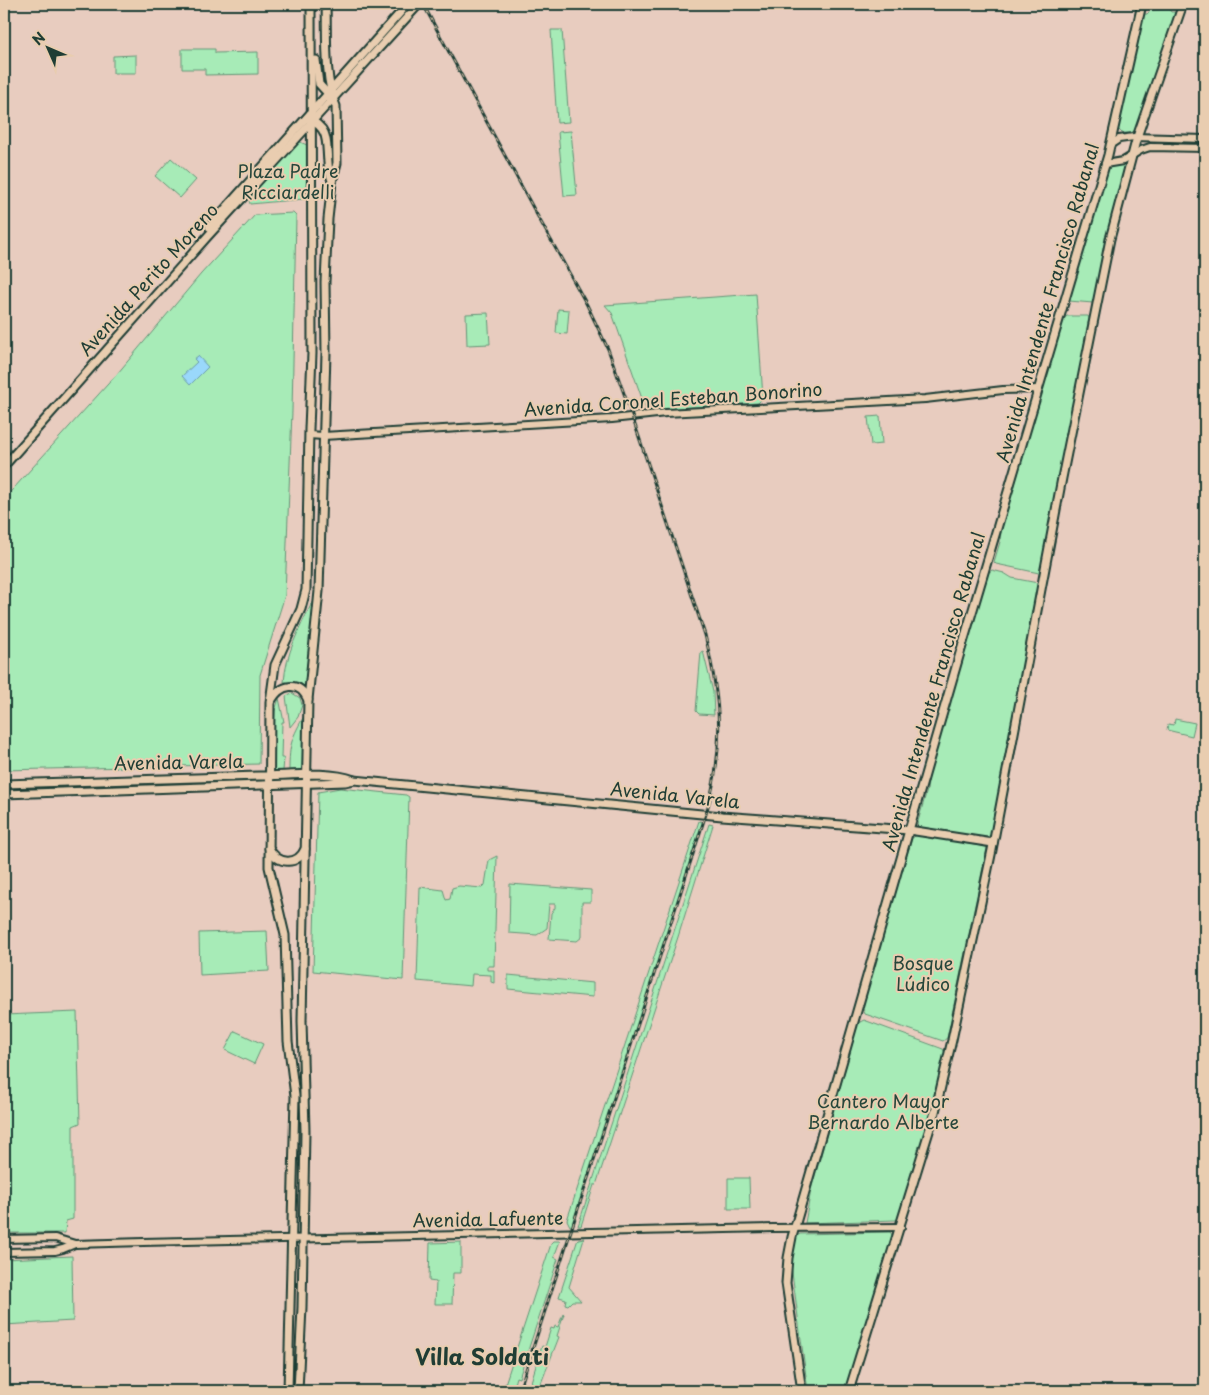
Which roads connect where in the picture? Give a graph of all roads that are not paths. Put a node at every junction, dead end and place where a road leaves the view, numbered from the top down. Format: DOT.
graph roads {
  1 [pos="311,4"];
  2 [pos="326,4"];
  3 [pos="408,4"];
  4 [pos="419,4"];
  5 [pos="1142,4"];
  6 [pos="1183,4"];
  7 [pos="311,48"];
  8 [pos="330,94"];
  9 [pos="312,112"];
  10 [pos="309,119"];
  11 [pos="1137,137"];
  12 [pos="1205,139"];
  13 [pos="1110,146"];
  14 [pos="1205,148"];
  15 [pos="1132,156"];
  16 [pos="1105,164"];
  17 [pos="332,182"];
  18 [pos="1039,389"];
  19 [pos="309,435"];
  20 [pos="323,436"];
  21 [pos="4,459"];
  22 [pos="4,466"];
  23 [pos="998,528"];
  24 [pos="991,567"];
  25 [pos="308,700"];
  26 [pos="270,702"];
  27 [pos="269,776"];
  28 [pos="307,779"];
  29 [pos="73,781"];
  30 [pos="4,784"];
  31 [pos="269,785"];
  32 [pos="73,791"];
  33 [pos="4,794"];
  34 [pos="909,830"];
  35 [pos="993,843"];
  36 [pos="306,844"];
  37 [pos="268,846"];
  38 [pos="901,1227"];
  39 [pos="795,1229"];
  40 [pos="4,1239"];
  41 [pos="303,1239"];
  42 [pos="292,1240"];
  43 [pos="75,1244"];
  44 [pos="4,1252"];
  45 [pos="288,1391"];
  46 [pos="298,1391"];
  47 [pos="802,1391"];
  48 [pos="849,1391"];
  1 -- 7 [label="main road"];
  2 -- 8 [label="main road"];
  3 -- 8 [label="main road, Avenida Perito Moreno"];
  4 -- 8 [label="main road, Avenida Perito Moreno"];
  5 -- 13 [label="main road, Avenida Intendente Francisco Rabanal"];
  6 -- 11 [label="main road"];
  7 -- 8 [label="main road"];
  7 -- 9 [label="main road"];
  8 -- 9 [label="main road, Avenida Perito Moreno"];
  8 -- 10 [label="main road, Avenida Perito Moreno"];
  8 -- 17 [label="main road"];
  9 -- 10 [label="main road"];
  10 -- 17 [label="main road"];
  10 -- 19 [label="main road"];
  10 -- 21 [label="main road, Avenida Perito Moreno"];
  10 -- 22 [label="main road, Avenida Perito Moreno"];
  11 -- 12 [label="street"];
  11 -- 13 [label="street"];
  11 -- 15 [label="main road"];
  13 -- 16 [label="main road, Avenida Intendente Francisco Rabanal"];
  14 -- 15 [label="street"];
  15 -- 16 [label="street"];
  15 -- 35 [label="main road"];
  16 -- 18 [label="main road, Avenida Intendente Francisco Rabanal"];
  17 -- 20 [label="main road"];
  18 -- 20 [label="street, Avenida Coronel Esteban Bonorino"];
  18 -- 23 [label="main road, Avenida Intendente Francisco Rabanal"];
  19 -- 20 [label="street, Avenida Coronel Esteban Bonorino"];
  19 -- 26 [label="main road"];
  20 -- 25 [label="main road"];
  23 -- 24 [label="main road"];
  23 -- 34 [label="main road, Avenida Intendente Francisco Rabanal"];
  25 -- 26 [label="main road"];
  25 -- 28 [label="main road"];
  26 -- 27 [label="main road"];
  27 -- 28 [label="main road, Avenida Varela"];
  27 -- 29 [label="main road, Avenida Varela"];
  27 -- 31 [label="main road"];
  28 -- 31 [label="main road, Avenida Varela"];
  28 -- 34 [label="main road, Avenida Varela"];
  28 -- 36 [label="main road"];
  29 -- 30 [label="main road, Avenida Varela"];
  29 -- 32 [label="main road"];
  31 -- 32 [label="main road, Avenida Varela"];
  31 -- 37 [label="main road"];
  32 -- 33 [label="main road, Avenida Varela"];
  34 -- 35 [label="main road, Avenida Varela"];
  34 -- 39 [label="main road, Avenida Intendente Francisco Rabanal"];
  35 -- 38 [label="main road"];
  36 -- 37 [label="main road"];
  36 -- 41 [label="main road"];
  37 -- 42 [label="main road"];
  38 -- 39 [label="street, Avenida Lafuente"];
  38 -- 48 [label="main road"];
  39 -- 41 [label="street, Avenida Lafuente"];
  39 -- 47 [label="main road, Avenida Intendente Francisco Rabanal"];
  40 -- 43 [label="street, Avenida Lafuente"];
  41 -- 42 [label="street, Avenida Lafuente"];
  41 -- 46 [label="main road"];
  42 -- 43 [label="street, Avenida Lafuente"];
  42 -- 45 [label="main road"];
  43 -- 44 [label="street, Avenida Lafuente"];
}
